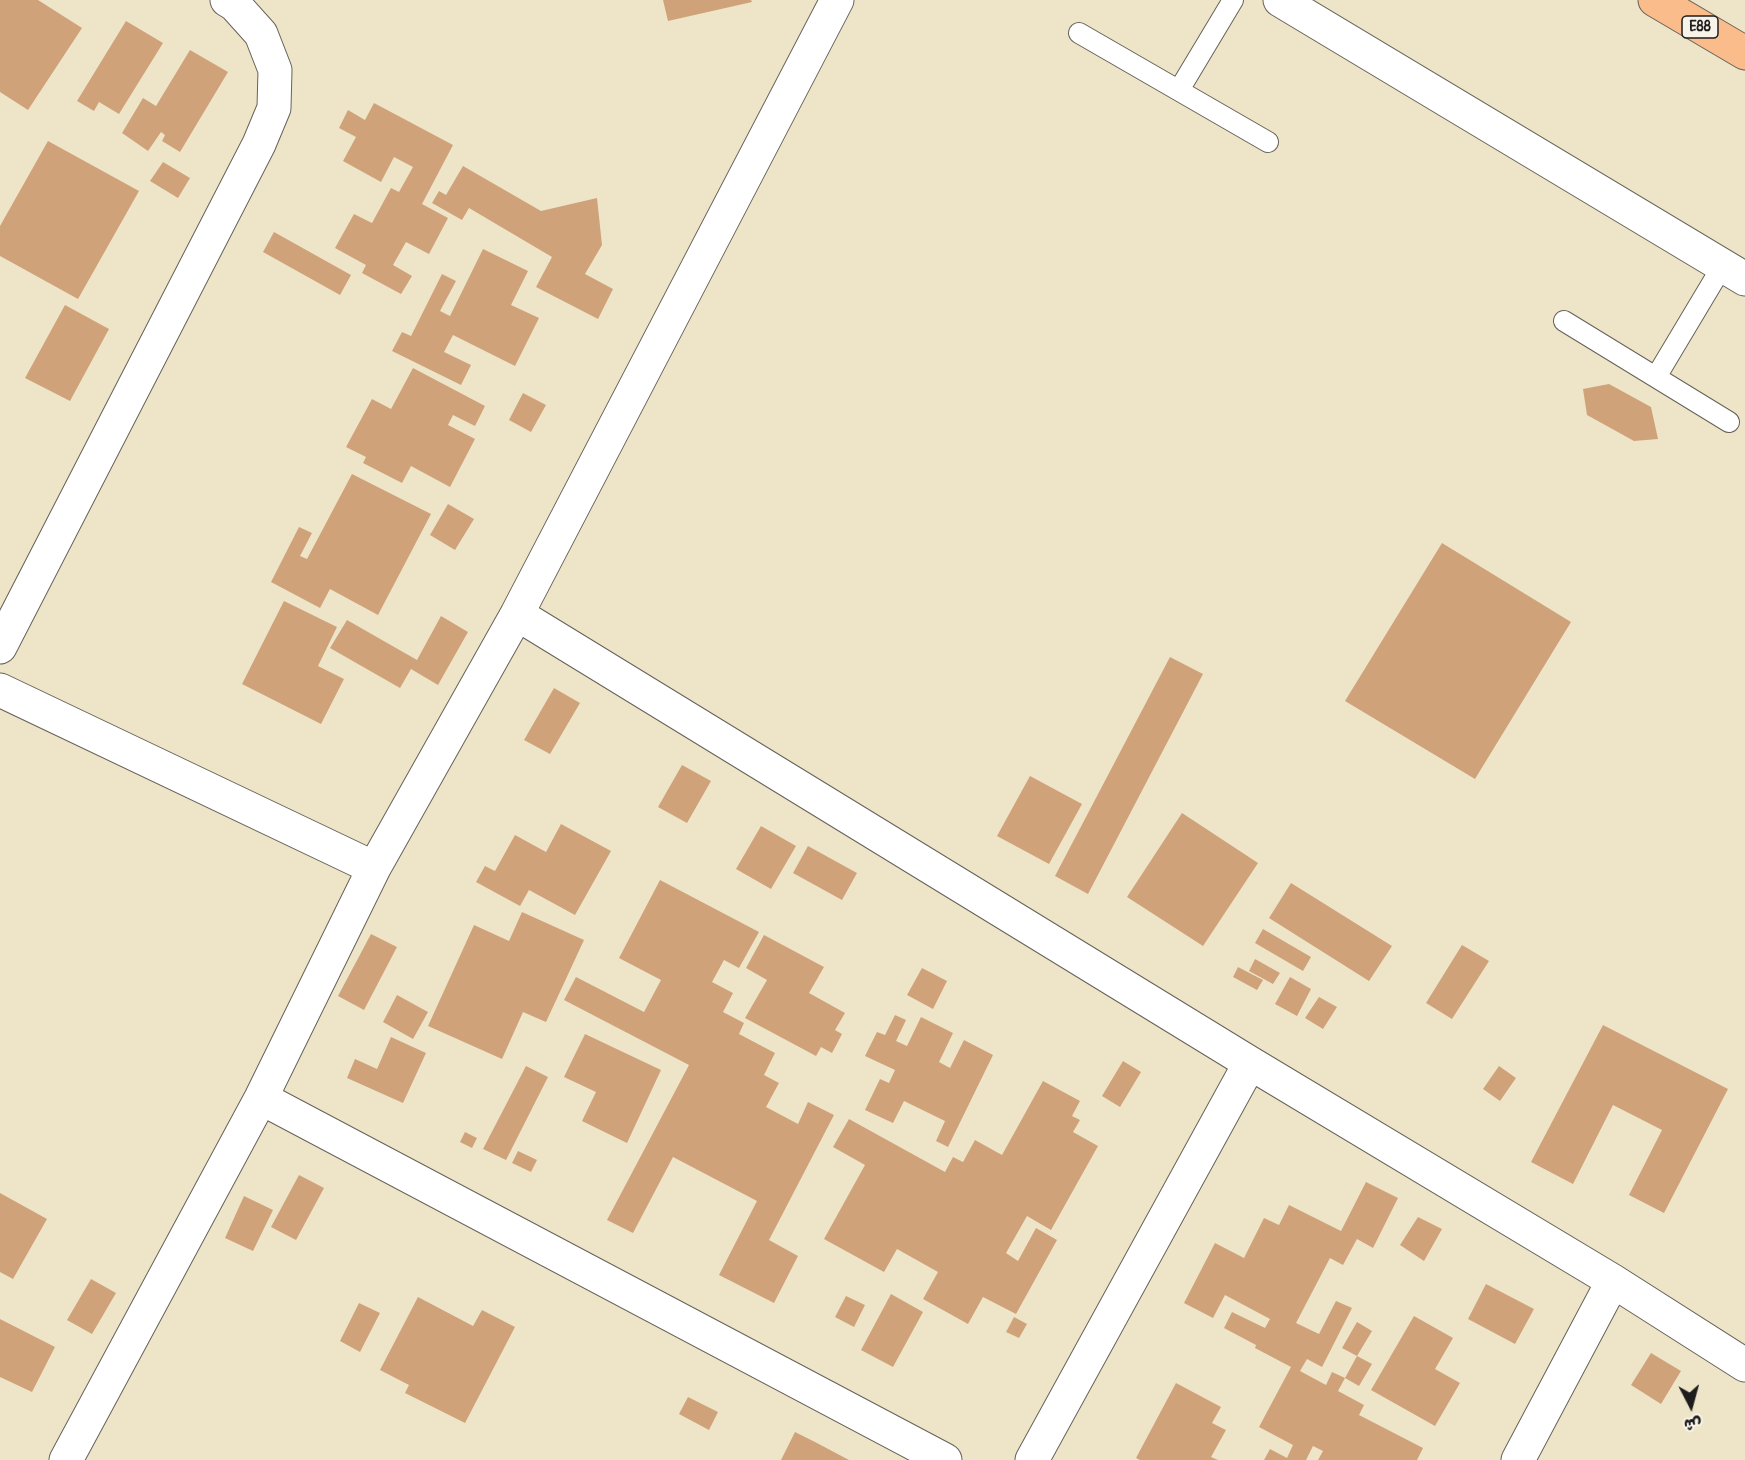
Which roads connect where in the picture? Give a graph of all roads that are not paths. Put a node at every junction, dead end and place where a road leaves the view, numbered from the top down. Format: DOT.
graph roads {
  1 [pos="227,0"];
  2 [pos="837,0"];
  3 [pos="1233,0"];
  4 [pos="1280,0"];
  5 [pos="1655,0"];
  6 [pos="1079,33"];
  7 [pos="1745,53"];
  8 [pos="1179,90"];
  9 [pos="1268,142"];
  10 [pos="1734,272"];
  11 [pos="1564,321"];
  12 [pos="1656,377"];
  13 [pos="1729,422"];
  14 [pos="517,614"];
  15 [pos="0,647"];
  16 [pos="0,690"];
  17 [pos="374,868"];
  18 [pos="1250,1063"];
  19 [pos="261,1098"];
  20 [pos="1614,1281"];
  21 [pos="1745,1365"];
  22 [pos="66,1460"];
  23 [pos="945,1460"];
  24 [pos="1032,1460"];
  25 [pos="1518,1460"];
  1 -- 15 [label="street"];
  2 -- 14 [label="street"];
  3 -- 8 [label="lane"];
  4 -- 10 [label="street"];
  5 -- 7 [label="highway, E88"];
  6 -- 8 [label="lane"];
  8 -- 9 [label="lane"];
  10 -- 12 [label="lane"];
  11 -- 12 [label="lane"];
  12 -- 13 [label="lane"];
  14 -- 17 [label="street"];
  14 -- 18 [label="street"];
  16 -- 17 [label="street"];
  17 -- 19 [label="street"];
  18 -- 20 [label="street"];
  18 -- 24 [label="street"];
  19 -- 22 [label="street"];
  19 -- 23 [label="street"];
  20 -- 21 [label="street"];
  20 -- 25 [label="street"];
}
